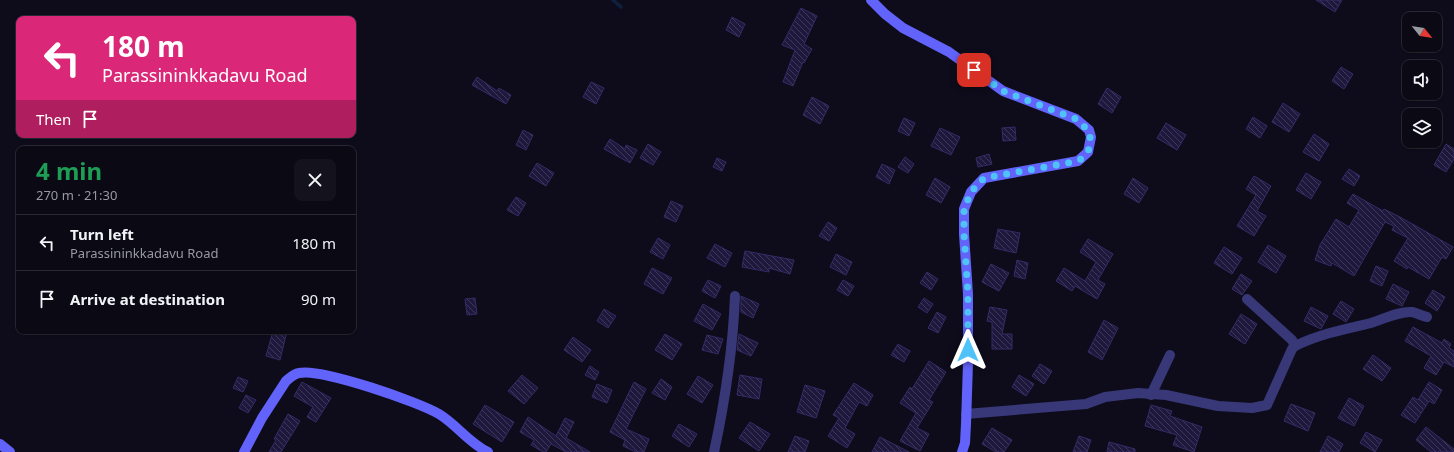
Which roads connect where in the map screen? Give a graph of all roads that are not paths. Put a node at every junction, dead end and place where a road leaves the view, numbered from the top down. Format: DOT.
graph roads {
  1 [pos="871,0"];
  2 [pos="735,296"];
  3 [pos="1247,299"];
  4 [pos="1427,317"];
  5 [pos="1295,346"];
  6 [pos="1170,355"];
  7 [pos="1151,395"];
  8 [pos="966,414"];
  9 [pos="0,444"];
  10 [pos="10,452"];
  11 [pos="244,452"];
  12 [pos="488,452"];
  13 [pos="714,452"];
  14 [pos="962,452"];
  1 -- 8 [label="main road"];
  2 -- 13 [label="street"];
  3 -- 5 [label="street"];
  4 -- 5 [label="street"];
  5 -- 7 [label="street"];
  6 -- 7 [label="street"];
  7 -- 8 [label="street"];
  8 -- 14 [label="main road"];
  9 -- 10 [label="main road"];
  11 -- 12 [label="main road"];
}
